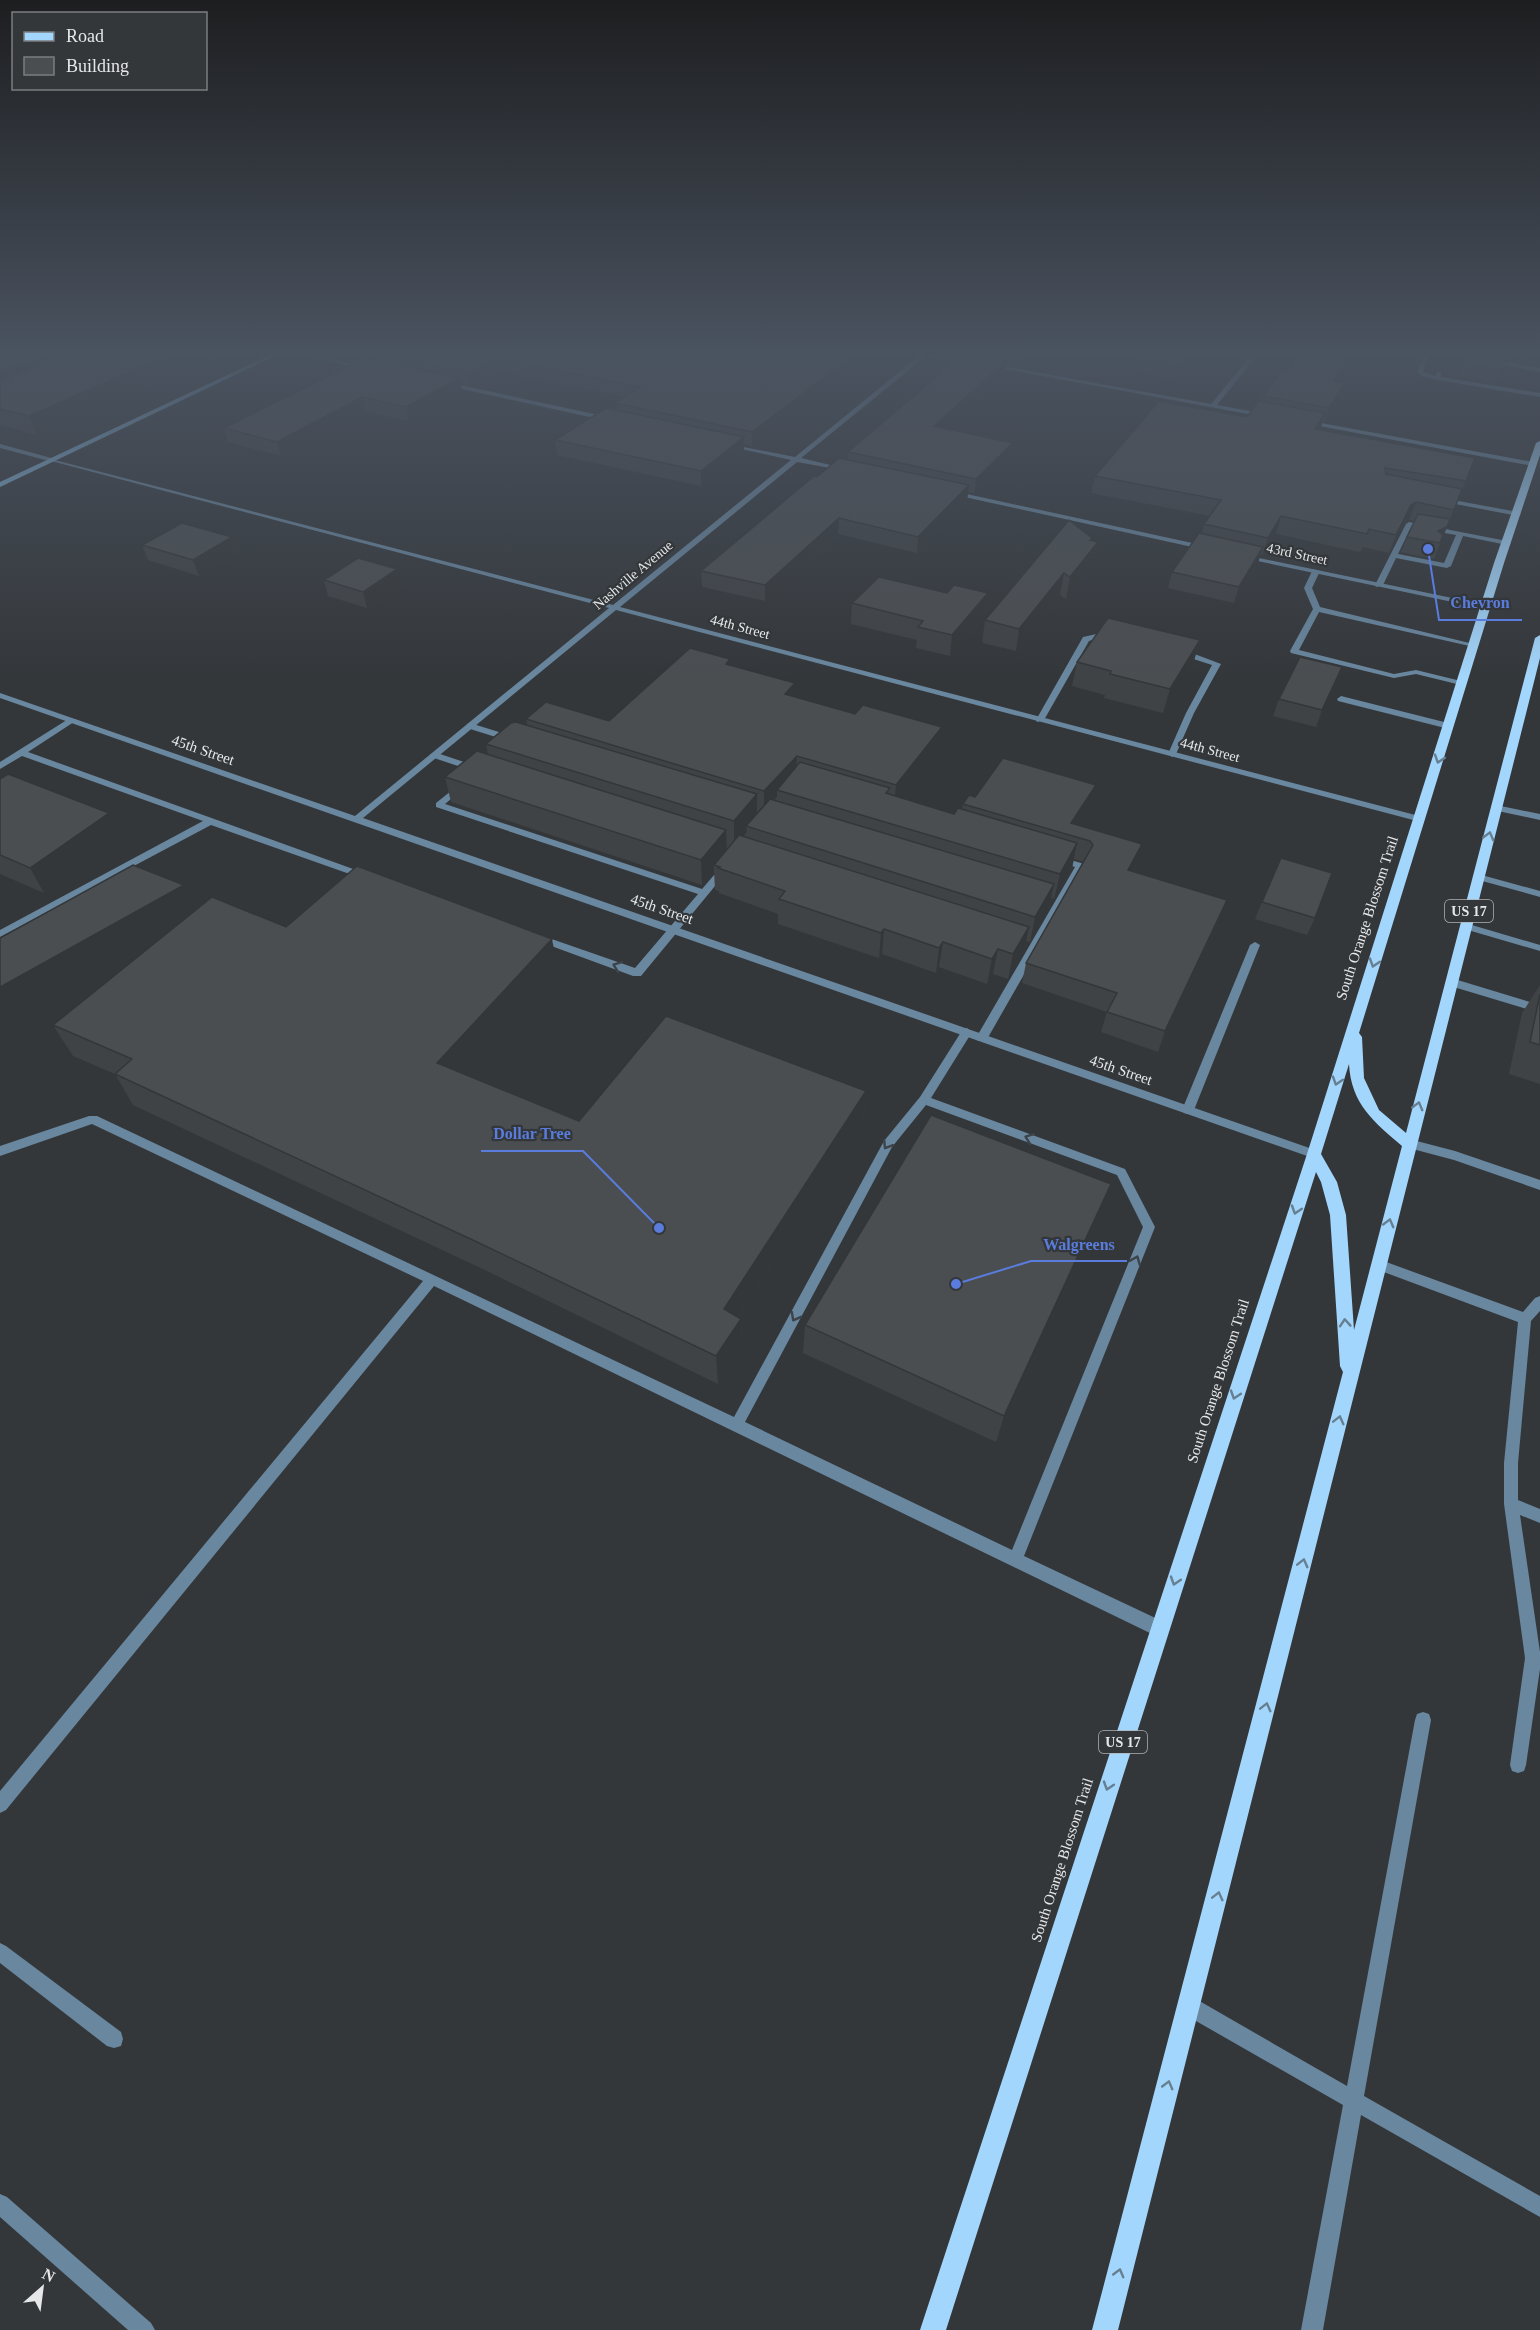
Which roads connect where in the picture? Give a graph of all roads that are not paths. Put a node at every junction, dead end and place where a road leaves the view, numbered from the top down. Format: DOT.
graph roads {
  1 [pos="51,461"];
  2 [pos="56,461"];
  3 [pos="793,461"];
  4 [pos="803,461"];
  5 [pos="1515,461"];
  6 [pos="1534,461"];
  7 [pos="1533,464"];
  8 [pos="852,471"];
  9 [pos="0,485"];
  10 [pos="945,491"];
  11 [pos="1436,498"];
  12 [pos="1518,514"];
  13 [pos="1460,534"];
  14 [pos="1507,543"];
  15 [pos="1410,547"];
  16 [pos="1209,548"];
  17 [pos="1395,551"];
  18 [pos="1232,553"];
  19 [pos="1316,571"];
  20 [pos="1379,585"];
  21 [pos="614,608"];
  22 [pos="1486,608"];
  23 [pos="1317,609"];
  24 [pos="1540,638"];
  25 [pos="1122,639"];
  26 [pos="1474,645"];
  27 [pos="1174,651"];
  28 [pos="1362,660"];
  29 [pos="1335,661"];
  30 [pos="1538,662"];
  31 [pos="1381,664"];
  32 [pos="1416,672"];
  33 [pos="1462,684"];
  34 [pos="0,695"];
  35 [pos="1341,699"];
  36 [pos="73,720"];
  37 [pos="1040,720"];
  38 [pos="470,726"];
  39 [pos="1449,726"];
  40 [pos="513,740"];
  41 [pos="524,743"];
  42 [pos="505,747"];
  43 [pos="21,753"];
  44 [pos="1172,754"];
  45 [pos="434,755"];
  46 [pos="488,762"];
  47 [pos="0,766"];
  48 [pos="479,770"];
  49 [pos="490,773"];
  50 [pos="1496,808"];
  51 [pos="356,819"];
  52 [pos="1420,819"];
  53 [pos="1537,819"];
  54 [pos="211,821"];
  55 [pos="1047,855"];
  56 [pos="731,861"];
  57 [pos="1478,877"];
  58 [pos="377,880"];
  59 [pos="704,893"];
  60 [pos="1540,894"];
  61 [pos="1047,902"];
  62 [pos="1058,906"];
  63 [pos="1465,926"];
  64 [pos="675,930"];
  65 [pos="0,934"];
  66 [pos="529,935"];
  67 [pos="1255,945"];
  68 [pos="1022,946"];
  69 [pos="1540,946"];
  70 [pos="1033,950"];
  71 [pos="1451,982"];
  72 [pos="1540,1009"];
  73 [pos="1355,1025"];
  74 [pos="967,1032"];
  75 [pos="982,1038"];
  76 [pos="924,1100"];
  77 [pos="1188,1110"];
  78 [pos="1409,1144"];
  79 [pos="0,1151"];
  80 [pos="1314,1154"];
  81 [pos="1540,1185"];
  82 [pos="1378,1264"];
  83 [pos="432,1279"];
  84 [pos="1540,1302"];
  85 [pos="1525,1319"];
  86 [pos="1349,1381"];
  87 [pos="736,1426"];
  88 [pos="1511,1504"];
  89 [pos="1540,1516"];
  90 [pos="1015,1560"];
  91 [pos="1160,1629"];
  92 [pos="1537,1659"];
  93 [pos="1423,1720"];
  94 [pos="1518,1765"];
  95 [pos="0,1804"];
  96 [pos="0,1952"];
  97 [pos="1189,2006"];
  98 [pos="114,2039"];
  99 [pos="1352,2100"];
  100 [pos="0,2204"];
  101 [pos="1540,2207"];
  102 [pos="144,2330"];
  103 [pos="933,2330"];
  104 [pos="1105,2330"];
  105 [pos="1312,2330"];
  1 -- 9 [label="street"];
  2 -- 21 [label="street, 44th Street"];
  3 -- 21 [label="street, Nashville Avenue"];
  4 -- 8 [label="street"];
  5 -- 7 [label="street"];
  6 -- 7 [label="main road, South Orange Blossom Trail / US 17"];
  7 -- 12 [label="main road, South Orange Blossom Trail / US 17"];
  10 -- 16 [label="street"];
  11 -- 12 [label="street"];
  12 -- 14 [label="main road, South Orange Blossom Trail / US 17"];
  13 -- 14 [label="street"];
  13 -- 17 [label="street"];
  13 -- 17 [label="street"];
  14 -- 22 [label="main road, South Orange Blossom Trail / US 17"];
  15 -- 17 [label="street"];
  17 -- 20 [label="street"];
  18 -- 19 [label="street, 43rd Street"];
  19 -- 20 [label="street, 43rd Street"];
  19 -- 23 [label="street"];
  20 -- 22 [label="street, 43rd Street"];
  21 -- 37 [label="street, 44th Street"];
  21 -- 38 [label="street, Nashville Avenue"];
  22 -- 26 [label="main road, South Orange Blossom Trail / US 17"];
  23 -- 26 [label="street"];
  23 -- 29 [label="street"];
  24 -- 30 [label="main road, US 17"];
  25 -- 37 [label="street"];
  26 -- 33 [label="main road, South Orange Blossom Trail / US 17"];
  27 -- 44 [label="street"];
  28 -- 29 [label="street"];
  29 -- 32 [label="street"];
  30 -- 50 [label="main road, US 17"];
  31 -- 32 [label="street"];
  32 -- 33 [label="street"];
  33 -- 39 [label="main road, South Orange Blossom Trail / US 17"];
  34 -- 36 [label="street, 45th Street"];
  35 -- 39 [label="street"];
  36 -- 43 [label="street"];
  36 -- 51 [label="street, 45th Street"];
  37 -- 44 [label="street, 44th Street"];
  38 -- 40 [label="street"];
  38 -- 45 [label="street, Nashville Avenue"];
  39 -- 52 [label="main road, South Orange Blossom Trail / US 17, one-way"];
  40 -- 41 [label="street"];
  40 -- 42 [label="street"];
  43 -- 47 [label="street"];
  43 -- 54 [label="street"];
  44 -- 52 [label="street, 44th Street"];
  45 -- 48 [label="street"];
  45 -- 51 [label="street, Nashville Avenue"];
  46 -- 48 [label="street"];
  48 -- 49 [label="street"];
  48 -- 59 [label="street"];
  50 -- 53 [label="street"];
  57 -- 50 [label="main road, US 17, one-way"];
  51 -- 64 [label="street, 45th Street"];
  52 -- 73 [label="main road, South Orange Blossom Trail / US 17, one-way"];
  54 -- 58 [label="street"];
  54 -- 65 [label="street"];
  55 -- 62 [label="street"];
  56 -- 59 [label="street"];
  57 -- 60 [label="street"];
  57 -- 63 [label="main road, US 17"];
  59 -- 64 [label="street"];
  61 -- 62 [label="street"];
  62 -- 70 [label="street"];
  63 -- 69 [label="street"];
  63 -- 71 [label="main road, US 17"];
  64 -- 66 [label="street, one-way"];
  64 -- 74 [label="street, 45th Street"];
  67 -- 77 [label="street"];
  68 -- 70 [label="street"];
  70 -- 75 [label="street"];
  71 -- 72 [label="street"];
  78 -- 71 [label="main road, US 17, one-way"];
  73 -- 78 [label="main road"];
  73 -- 80 [label="main road, South Orange Blossom Trail / US 17, one-way"];
  74 -- 75 [label="street, 45th Street"];
  74 -- 76 [label="street"];
  75 -- 77 [label="street, 45th Street"];
  76 -- 87 [label="street, one-way"];
  90 -- 76 [label="street, one-way"];
  77 -- 80 [label="street, 45th Street"];
  78 -- 81 [label="street"];
  82 -- 78 [label="main road, US 17, one-way"];
  79 -- 83 [label="street"];
  86 -- 80 [label="main road, one-way"];
  80 -- 91 [label="main road, South Orange Blossom Trail / US 17, one-way"];
  82 -- 85 [label="street"];
  82 -- 86 [label="main road, US 17"];
  83 -- 87 [label="street"];
  83 -- 95 [label="street"];
  84 -- 85 [label="street"];
  85 -- 88 [label="street"];
  97 -- 86 [label="main road, US 17, one-way"];
  87 -- 90 [label="street"];
  88 -- 89 [label="street"];
  88 -- 92 [label="street"];
  90 -- 91 [label="street"];
  91 -- 103 [label="main road, South Orange Blossom Trail / US 17, one-way"];
  92 -- 94 [label="street"];
  93 -- 99 [label="street"];
  96 -- 98 [label="street"];
  97 -- 99 [label="street"];
  104 -- 97 [label="main road, US 17, one-way"];
  99 -- 101 [label="street"];
  99 -- 105 [label="street"];
  100 -- 102 [label="street"];
}
